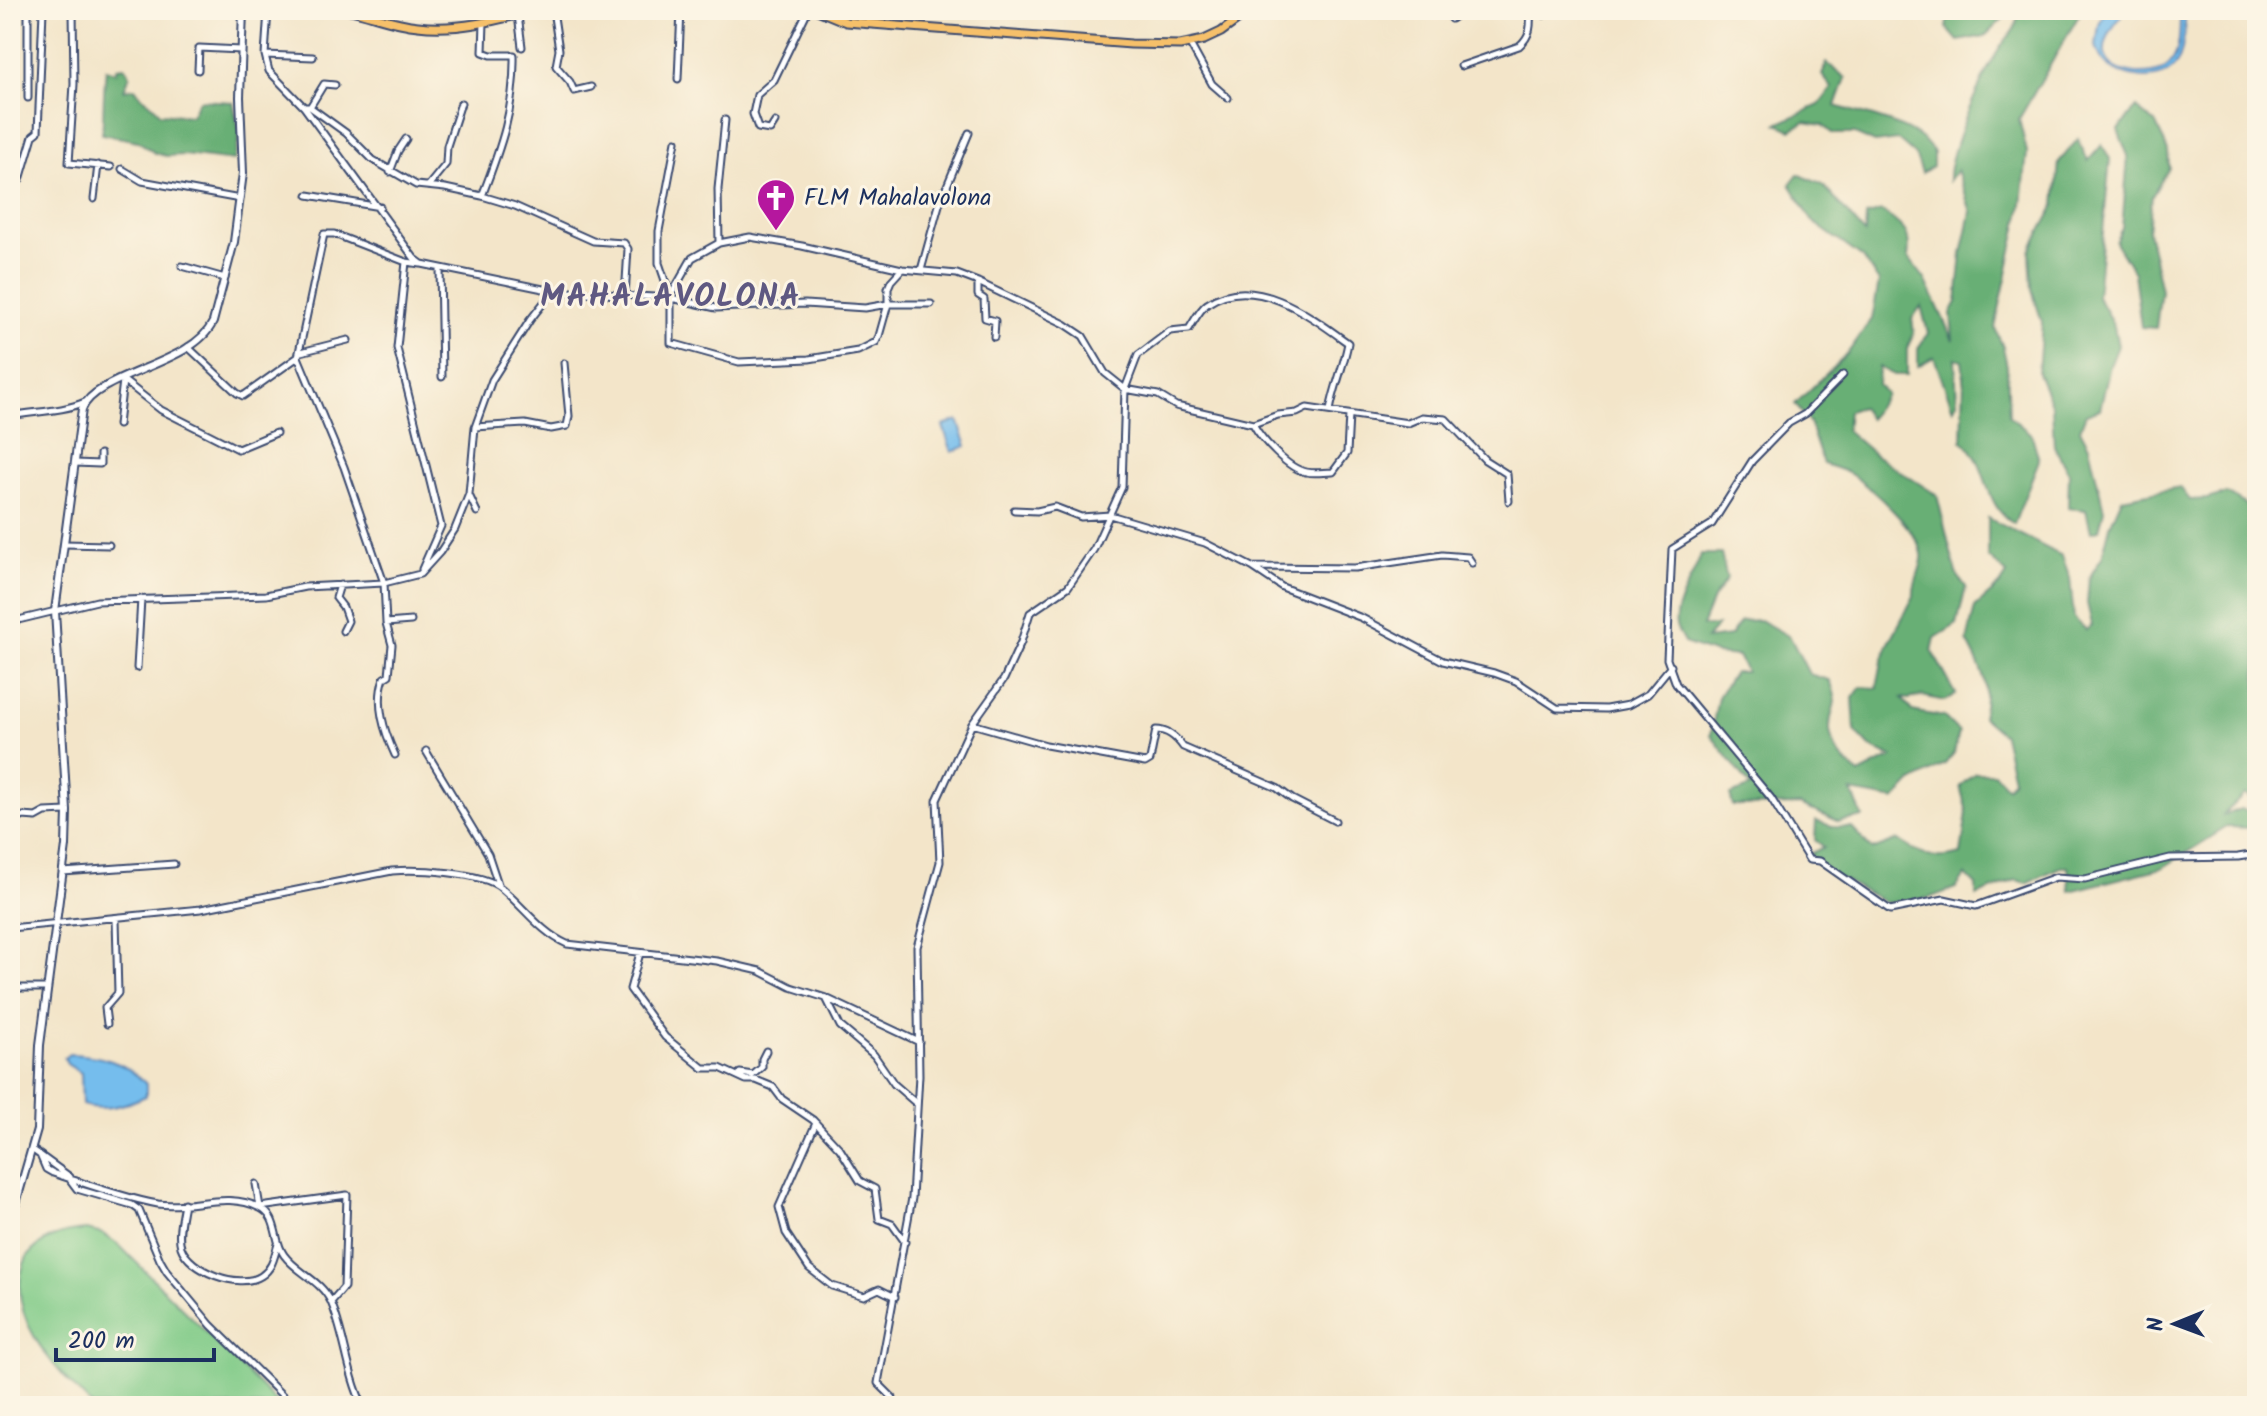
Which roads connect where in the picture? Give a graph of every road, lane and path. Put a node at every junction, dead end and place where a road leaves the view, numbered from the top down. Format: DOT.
graph roads {
  1 [pos="28,10"];
  2 [pos="43,10"];
  3 [pos="73,10"];
  4 [pos="243,10"];
  5 [pos="268,10"];
  6 [pos="350,10"];
  7 [pos="536,10"];
  8 [pos="553,10"];
  9 [pos="681,10"];
  10 [pos="808,10"];
  11 [pos="817,10"];
  12 [pos="1251,10"];
  13 [pos="1464,10"];
  14 [pos="1530,10"];
  15 [pos="518,15"];
  16 [pos="1451,19"];
  17 [pos="484,22"];
  18 [pos="1190,44"];
  19 [pos="522,47"];
  20 [pos="241,50"];
  21 [pos="265,55"];
  22 [pos="313,57"];
  23 [pos="1461,66"];
  24 [pos="198,70"];
  25 [pos="678,79"];
  26 [pos="335,85"];
  27 [pos="591,87"];
  28 [pos="28,98"];
  29 [pos="1228,98"];
  30 [pos="461,103"];
  31 [pos="307,107"];
  32 [pos="725,120"];
  33 [pos="775,122"];
  34 [pos="969,133"];
  35 [pos="406,139"];
  36 [pos="676,141"];
  37 [pos="98,165"];
  38 [pos="111,167"];
  39 [pos="122,169"];
  40 [pos="390,172"];
  41 [pos="20,180"];
  42 [pos="428,186"];
  43 [pos="308,195"];
  44 [pos="482,196"];
  45 [pos="94,199"];
  46 [pos="240,199"];
  47 [pos="380,207"];
  48 [pos="719,243"];
  49 [pos="406,262"];
  50 [pos="422,264"];
  51 [pos="182,266"];
  52 [pos="440,268"];
  53 [pos="902,269"];
  54 [pos="921,270"];
  55 [pos="225,278"];
  56 [pos="978,282"];
  57 [pos="553,291"];
  58 [pos="625,297"];
  59 [pos="671,297"];
  60 [pos="888,304"];
  61 [pos="931,304"];
  62 [pos="994,337"];
  63 [pos="348,340"];
  64 [pos="187,347"];
  65 [pos="300,355"];
  66 [pos="564,363"];
  67 [pos="1843,375"];
  68 [pos="442,377"];
  69 [pos="123,380"];
  70 [pos="1125,389"];
  71 [pos="85,402"];
  72 [pos="1330,411"];
  73 [pos="1349,415"];
  74 [pos="10,416"];
  75 [pos="1253,424"];
  76 [pos="118,425"];
  77 [pos="475,427"];
  78 [pos="276,433"];
  79 [pos="10,450"];
  80 [pos="100,454"];
  81 [pos="10,461"];
  82 [pos="75,463"];
  83 [pos="469,494"];
  84 [pos="1509,501"];
  85 [pos="1014,510"];
  86 [pos="477,512"];
  87 [pos="1110,515"];
  88 [pos="64,544"];
  89 [pos="109,545"];
  90 [pos="1472,563"];
  91 [pos="1252,567"];
  92 [pos="420,574"];
  93 [pos="384,583"];
  94 [pos="340,585"];
  95 [pos="141,599"];
  96 [pos="55,611"];
  97 [pos="411,621"];
  98 [pos="10,622"];
  99 [pos="386,623"];
  100 [pos="343,631"];
  101 [pos="1671,666"];
  102 [pos="137,668"];
  103 [pos="972,724"];
  104 [pos="426,751"];
  105 [pos="395,755"];
  106 [pos="67,811"];
  107 [pos="1335,821"];
  108 [pos="10,825"];
  109 [pos="2257,854"];
  110 [pos="174,864"];
  111 [pos="63,872"];
  112 [pos="498,885"];
  113 [pos="116,919"];
  114 [pos="56,925"];
  115 [pos="10,928"];
  116 [pos="640,953"];
  117 [pos="15,988"];
  118 [pos="47,988"];
  119 [pos="826,998"];
  120 [pos="107,1024"];
  121 [pos="919,1042"];
  122 [pos="766,1051"];
  123 [pos="735,1073"];
  124 [pos="918,1105"];
  125 [pos="816,1123"];
  126 [pos="36,1152"];
  127 [pos="70,1178"];
  128 [pos="256,1184"];
  129 [pos="184,1203"];
  130 [pos="260,1207"];
  131 [pos="10,1224"];
  132 [pos="905,1242"];
  133 [pos="278,1243"];
  134 [pos="895,1297"];
  135 [pos="331,1302"];
  136 [pos="293,1406"];
  137 [pos="363,1406"];
  138 [pos="894,1406"];
  1 -- 28 [label="street"];
  2 -- 41 [label="street"];
  3 -- 37 [label="street"];
  4 -- 20 [label="street"];
  5 -- 21 [label="street"];
  6 -- 17 [label="main road"];
  7 -- 15 [label="main road"];
  8 -- 27 [label="street"];
  9 -- 25 [label="street"];
  10 -- 33 [label="street"];
  11 -- 18 [label="main road"];
  12 -- 18 [label="main road"];
  13 -- 16 [label="street"];
  14 -- 23 [label="street"];
  15 -- 17 [label="main road"];
  15 -- 19 [label="street"];
  17 -- 44 [label="street"];
  18 -- 29 [label="street"];
  20 -- 24 [label="street"];
  20 -- 46 [label="street"];
  21 -- 22 [label="street"];
  21 -- 31 [label="street"];
  26 -- 31 [label="street"];
  30 -- 42 [label="street"];
  31 -- 40 [label="street"];
  31 -- 47 [label="street"];
  32 -- 48 [label="street"];
  34 -- 54 [label="street"];
  35 -- 40 [label="street"];
  36 -- 59 [label="street"];
  37 -- 38 [label="street"];
  37 -- 45 [label="street"];
  39 -- 46 [label="street"];
  40 -- 42 [label="street"];
  42 -- 44 [label="street"];
  43 -- 47 [label="street"];
  44 -- 58 [label="street"];
  46 -- 55 [label="street"];
  47 -- 50 [label="street"];
  48 -- 53 [label="street"];
  48 -- 59 [label="street"];
  49 -- 50 [label="street"];
  49 -- 65 [label="street"];
  49 -- 92 [label="street"];
  50 -- 52 [label="street"];
  51 -- 55 [label="street"];
  52 -- 57 [label="street"];
  52 -- 68 [label="street"];
  53 -- 54 [label="street"];
  53 -- 60 [label="street"];
  54 -- 56 [label="street"];
  55 -- 64 [label="street"];
  56 -- 62 [label="street"];
  56 -- 70 [label="street"];
  57 -- 58 [label="street"];
  57 -- 77 [label="street"];
  58 -- 59 [label="street"];
  59 -- 60 [label="street"];
  59 -- 60 [label="street"];
  60 -- 61 [label="street"];
  63 -- 65 [label="street"];
  64 -- 65 [label="street"];
  64 -- 69 [label="street"];
  65 -- 93 [label="street"];
  66 -- 77 [label="street"];
  67 -- 101 [label="street"];
  69 -- 71 [label="street"];
  69 -- 76 [label="street"];
  69 -- 78 [label="street"];
  70 -- 72 [label="street"];
  70 -- 75 [label="street"];
  70 -- 87 [label="street"];
  71 -- 74 [label="street"];
  71 -- 82 [label="street"];
  72 -- 73 [label="street"];
  72 -- 75 [label="street"];
  73 -- 75 [label="street"];
  73 -- 84 [label="street"];
  77 -- 83 [label="street"];
  79 -- 81 [label="street"];
  80 -- 82 [label="street"];
  82 -- 88 [label="street"];
  83 -- 86 [label="street"];
  83 -- 92 [label="street"];
  85 -- 87 [label="street"];
  87 -- 91 [label="street"];
  87 -- 103 [label="street"];
  88 -- 89 [label="street"];
  88 -- 96 [label="street"];
  90 -- 91 [label="street"];
  91 -- 101 [label="street"];
  92 -- 93 [label="street"];
  93 -- 94 [label="street"];
  93 -- 99 [label="street"];
  94 -- 95 [label="street"];
  94 -- 100 [label="street"];
  95 -- 96 [label="street"];
  95 -- 102 [label="street"];
  96 -- 98 [label="street"];
  96 -- 106 [label="street"];
  97 -- 99 [label="street"];
  99 -- 105 [label="street"];
  101 -- 109 [label="street"];
  103 -- 107 [label="street"];
  103 -- 121 [label="street"];
  104 -- 112 [label="street"];
  106 -- 108 [label="street"];
  106 -- 111 [label="street"];
  110 -- 111 [label="street"];
  111 -- 114 [label="street"];
  112 -- 113 [label="street"];
  112 -- 116 [label="street"];
  113 -- 114 [label="street"];
  113 -- 120 [label="street"];
  114 -- 115 [label="street"];
  114 -- 118 [label="street"];
  116 -- 119 [label="street"];
  116 -- 123 [label="street"];
  117 -- 118 [label="street"];
  118 -- 126 [label="street"];
  119 -- 121 [label="street"];
  119 -- 124 [label="street"];
  121 -- 124 [label="street"];
  122 -- 123 [label="street"];
  123 -- 125 [label="street"];
  124 -- 132 [label="street"];
  125 -- 132 [label="street"];
  125 -- 134 [label="street"];
  126 -- 127 [label="street"];
  126 -- 131 [label="street"];
  127 -- 129 [label="street"];
  127 -- 136 [label="street"];
  128 -- 130 [label="street"];
  129 -- 130 [label="street"];
  129 -- 133 [label="street"];
  130 -- 133 [label="street"];
  130 -- 135 [label="street"];
  132 -- 134 [label="street"];
  133 -- 135 [label="street"];
  134 -- 138 [label="street"];
  135 -- 137 [label="street"];
}
